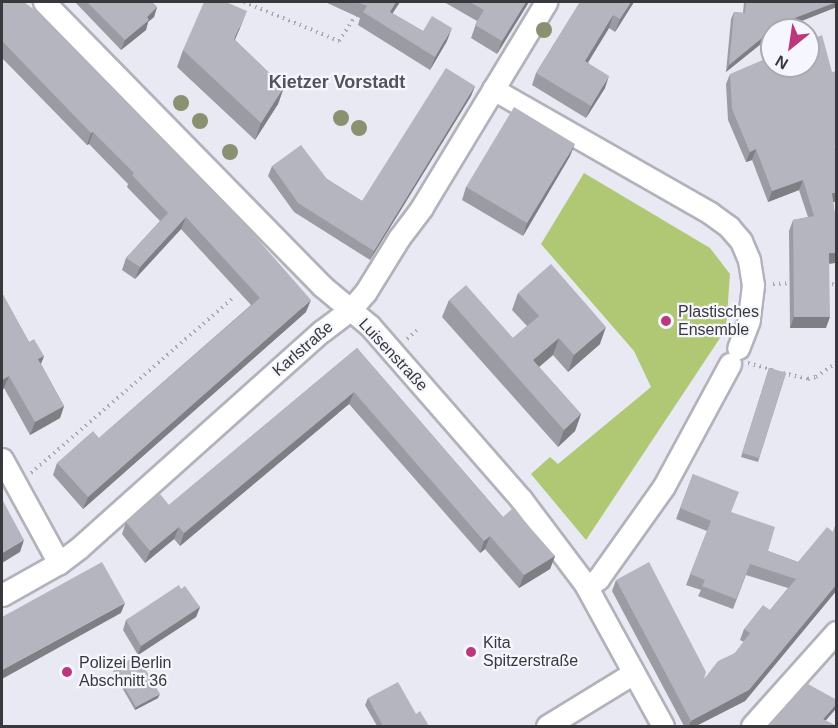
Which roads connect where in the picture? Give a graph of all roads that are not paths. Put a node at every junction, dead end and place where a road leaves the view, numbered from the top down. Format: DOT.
graph roads {
  1 [pos="44,2"];
  2 [pos="546,2"];
  3 [pos="493,89"];
  4 [pos="350,310"];
  5 [pos="2,459"];
  6 [pos="59,563"];
  7 [pos="587,587"];
  8 [pos="2,595"];
  9 [pos="837,632"];
  10 [pos="632,674"];
  11 [pos="547,726"];
  12 [pos="663,726"];
  13 [pos="752,726"];
  1 -- 4 [label="street, Luisenstraße"];
  2 -- 3 [label="street, Karlstraße"];
  3 -- 4 [label="street, Karlstraße"];
  3 -- 7 [label="street"];
  4 -- 6 [label="street, Karlstraße"];
  4 -- 7 [label="street, Luisenstraße"];
  5 -- 6 [label="street"];
  6 -- 8 [label="street, Karlstraße"];
  7 -- 10 [label="street, Luisenstraße"];
  9 -- 13 [label="street"];
  10 -- 11 [label="street"];
  10 -- 12 [label="street, Luisenstraße"];
}
